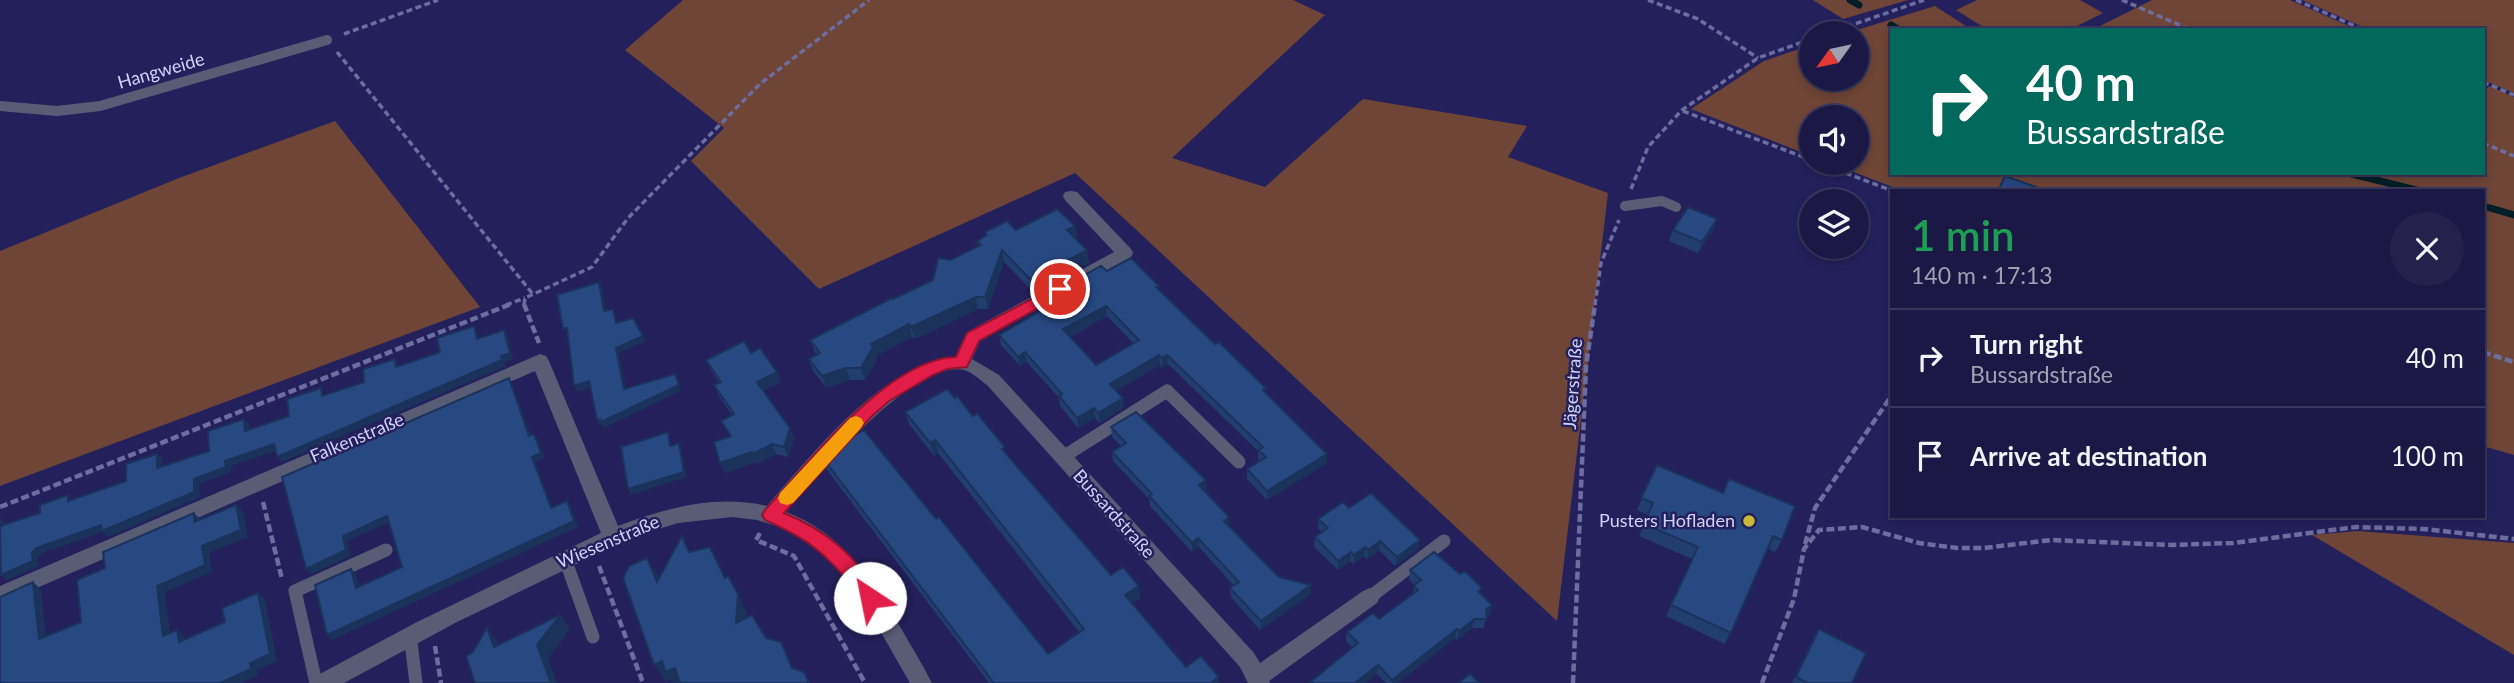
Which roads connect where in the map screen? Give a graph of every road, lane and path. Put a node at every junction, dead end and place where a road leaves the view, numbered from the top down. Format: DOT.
graph roads {
  1 [pos="438,0"];
  2 [pos="869,0"];
  3 [pos="1648,0"];
  4 [pos="1924,0"];
  5 [pos="2122,0"];
  6 [pos="2296,0"];
  7 [pos="1864,21"];
  8 [pos="2186,28"];
  9 [pos="2359,28"];
  10 [pos="327,40"];
  11 [pos="1799,43"];
  12 [pos="1758,58"];
  13 [pos="2485,83"];
  14 [pos="2514,95"];
  15 [pos="0,106"];
  16 [pos="1682,110"];
  17 [pos="2485,144"];
  18 [pos="1799,155"];
  19 [pos="2514,156"];
  20 [pos="1851,175"];
  21 [pos="1890,190"];
  22 [pos="1071,196"];
  23 [pos="1625,206"];
  24 [pos="1676,207"];
  25 [pos="532,293"];
  26 [pos="524,298"];
  27 [pos="2485,353"];
  28 [pos="540,361"];
  29 [pos="2514,362"];
  30 [pos="961,363"];
  31 [pos="1890,398"];
  32 [pos="1063,457"];
  33 [pos="1239,462"];
  34 [pos="257,481"];
  35 [pos="0,507"];
  36 [pos="771,515"];
  37 [pos="613,537"];
  38 [pos="2514,539"];
  39 [pos="1444,541"];
  40 [pos="592,547"];
  41 [pos="1804,548"];
  42 [pos="386,550"];
  43 [pos="565,559"];
  44 [pos="295,591"];
  45 [pos="0,594"];
  46 [pos="1370,597"];
  47 [pos="431,624"];
  48 [pos="410,634"];
  49 [pos="593,637"];
  50 [pos="1258,680"];
  51 [pos="316,683"];
  52 [pos="324,683"];
  53 [pos="416,683"];
  54 [pos="441,683"];
  55 [pos="643,683"];
  56 [pos="865,683"];
  57 [pos="921,683"];
  58 [pos="1573,683"];
  59 [pos="1762,683"];
  1 -- 10 [label="path"];
  2 -- 25 [label="path"];
  3 -- 12 [label="path"];
  4 -- 7 [label="path"];
  5 -- 8 [label="path"];
  6 -- 9 [label="path"];
  10 -- 15 [label="lane, Hangweide"];
  10 -- 25 [label="path"];
  11 -- 12 [label="path, Jägerstraße"];
  12 -- 16 [label="path, Jägerstraße"];
  13 -- 14 [label="path"];
  16 -- 18 [label="path"];
  16 -- 23 [label="path, Jägerstraße"];
  17 -- 19 [label="path"];
  20 -- 21 [label="path"];
  22 -- 30 [label="street"];
  23 -- 24 [label="lane"];
  23 -- 58 [label="path, Jägerstraße"];
  25 -- 26 [label="path"];
  26 -- 28 [label="path"];
  26 -- 35 [label="path"];
  27 -- 29 [label="path"];
  28 -- 34 [label="street, Falkenstraße"];
  28 -- 37 [label="street"];
  30 -- 32 [label="street, Bussardstraße"];
  30 -- 36 [label="street"];
  31 -- 41 [label="path"];
  32 -- 33 [label="lane"];
  32 -- 50 [label="street, Bussardstraße"];
  34 -- 44 [label="path"];
  34 -- 45 [label="street, Falkenstraße"];
  36 -- 37 [label="street, Wiesenstraße"];
  36 -- 56 [label="path"];
  36 -- 57 [label="street, Wiesenstraße"];
  37 -- 40 [label="street, Wiesenstraße"];
  38 -- 41 [label="path"];
  39 -- 46 [label="lane, Bussardstraße"];
  40 -- 43 [label="street, Wiesenstraße"];
  40 -- 55 [label="path"];
  41 -- 59 [label="path"];
  42 -- 44 [label="lane"];
  43 -- 47 [label="street, Wiesenstraße"];
  43 -- 49 [label="lane"];
  44 -- 51 [label="lane"];
  46 -- 50 [label="street, Bussardstraße"];
  47 -- 48 [label="street, Wiesenstraße"];
  47 -- 54 [label="path"];
  48 -- 52 [label="street, Wiesenstraße"];
  48 -- 53 [label="lane"];
}
